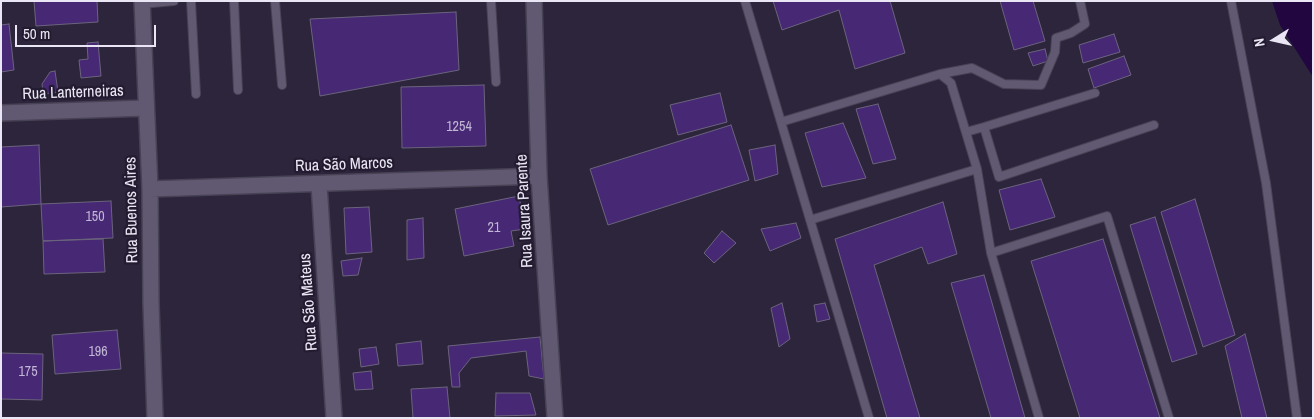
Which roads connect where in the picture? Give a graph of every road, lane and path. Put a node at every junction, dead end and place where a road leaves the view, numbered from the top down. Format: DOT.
graph roads {
  1 [pos="174,1"];
  2 [pos="191,1"];
  3 [pos="234,1"];
  4 [pos="275,1"];
  5 [pos="491,1"];
  6 [pos="534,1"];
  7 [pos="746,1"];
  8 [pos="1080,1"];
  9 [pos="1230,1"];
  10 [pos="142,2"];
  11 [pos="940,74"];
  12 [pos="496,82"];
  13 [pos="282,85"];
  14 [pos="238,90"];
  15 [pos="1095,93"];
  16 [pos="196,94"];
  17 [pos="146,108"];
  18 [pos="1,113"];
  19 [pos="782,122"];
  20 [pos="1154,125"];
  21 [pos="984,127"];
  22 [pos="966,132"];
  23 [pos="977,169"];
  24 [pos="539,176"];
  25 [pos="319,184"];
  26 [pos="150,189"];
  27 [pos="810,220"];
  28 [pos="991,253"];
  29 [pos="155,418"];
  30 [pos="334,418"];
  31 [pos="555,418"];
  32 [pos="869,418"];
  33 [pos="1039,418"];
  34 [pos="1169,418"];
  35 [pos="1297,418"];
  1 -- 10 [label="lane"];
  2 -- 16 [label="lane"];
  3 -- 14 [label="lane"];
  4 -- 13 [label="lane"];
  5 -- 12 [label="lane"];
  6 -- 24 [label="street, Rua Isaura Parente"];
  7 -- 19 [label="lane"];
  8 -- 11 [label="lane"];
  9 -- 35 [label="lane"];
  10 -- 17 [label="street, Rua Buenos Aires"];
  11 -- 19 [label="lane"];
  11 -- 22 [label="lane"];
  15 -- 21 [label="lane"];
  17 -- 18 [label="street, Rua Lanterneiras"];
  17 -- 26 [label="street, Rua Buenos Aires"];
  19 -- 27 [label="lane"];
  20 -- 21 [label="lane"];
  21 -- 22 [label="lane"];
  22 -- 23 [label="lane"];
  23 -- 27 [label="lane"];
  23 -- 28 [label="lane"];
  24 -- 25 [label="street, Rua São Marcos"];
  24 -- 31 [label="street, Rua Isaura Parente"];
  25 -- 26 [label="street, Rua São Marcos"];
  25 -- 30 [label="street, Rua São Mateus"];
  26 -- 29 [label="street, Rua Buenos Aires"];
  27 -- 32 [label="lane"];
  28 -- 33 [label="lane"];
  28 -- 34 [label="lane"];
}
